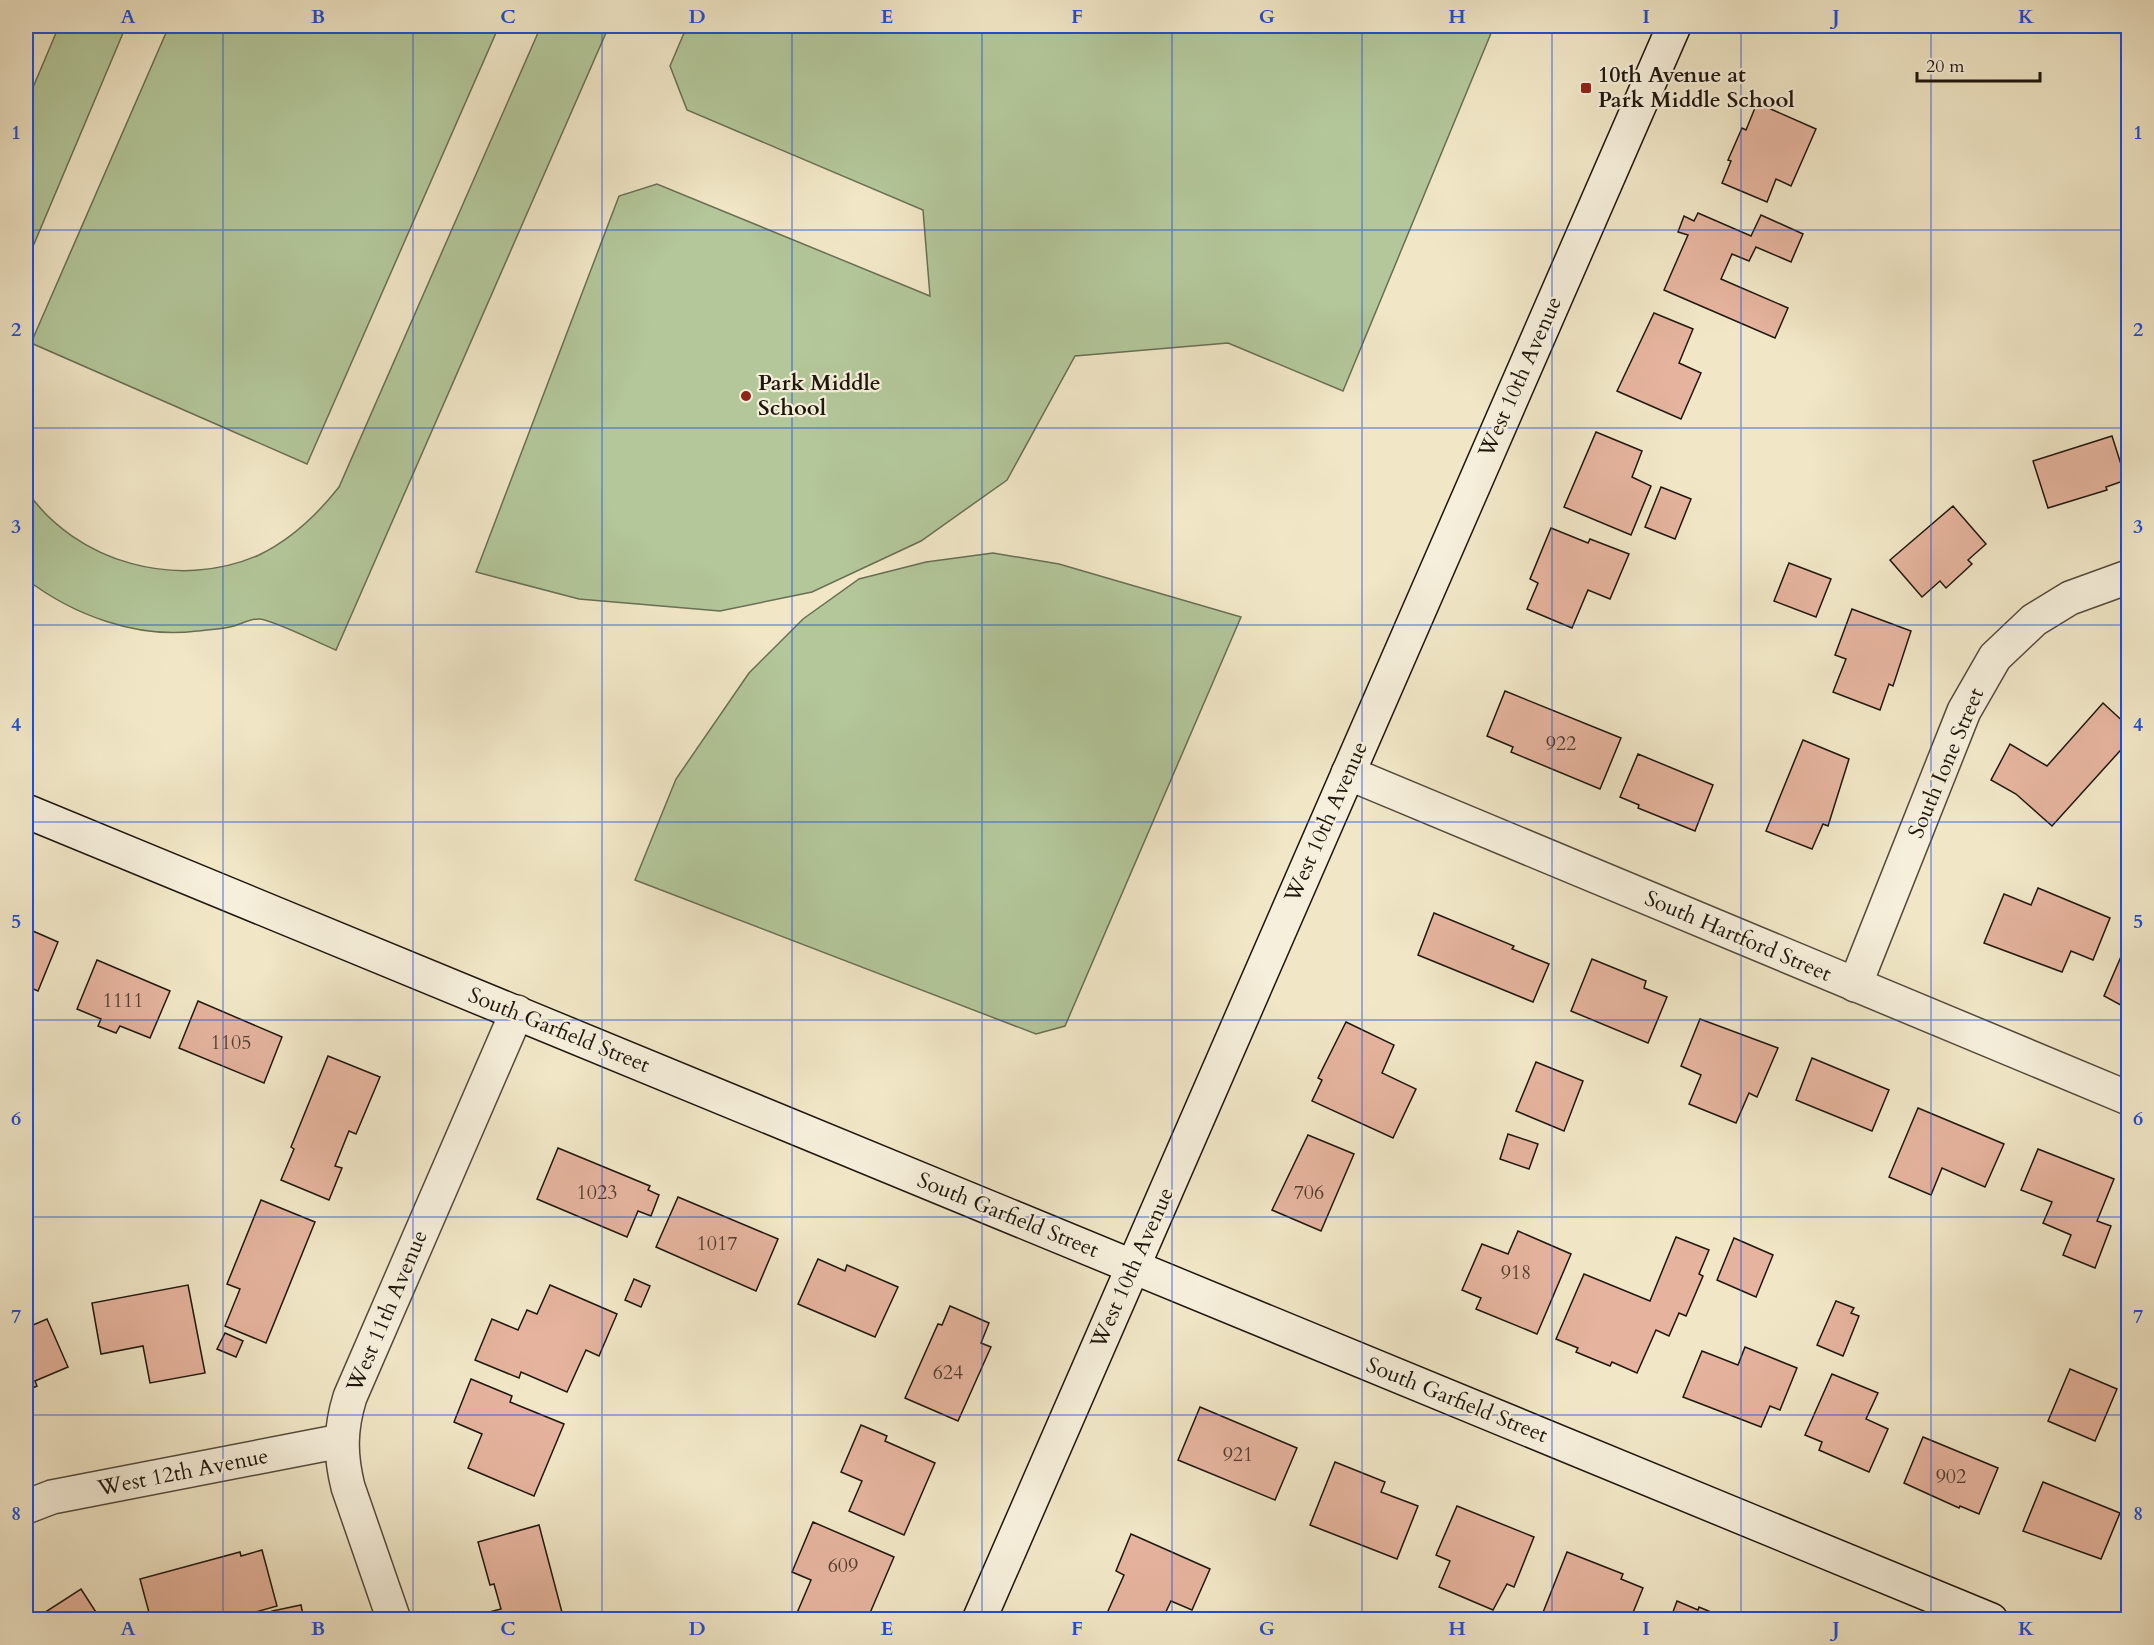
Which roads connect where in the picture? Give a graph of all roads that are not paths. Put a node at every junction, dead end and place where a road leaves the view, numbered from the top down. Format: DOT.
graph roads {
  1 [pos="1674,26"];
  2 [pos="2128,577"];
  3 [pos="1348,773"];
  4 [pos="26,811"];
  5 [pos="1855,985"];
  6 [pos="517,1012"];
  7 [pos="2128,1098"];
  8 [pos="1133,1267"];
  9 [pos="341,1441"];
  10 [pos="26,1507"];
  11 [pos="394,1620"];
  12 [pos="979,1620"];
  13 [pos="1991,1620"];
  1 -- 3 [label="street, West 10th Avenue"];
  2 -- 5 [label="street, South Ione Street"];
  3 -- 5 [label="street, South Hartford Street"];
  3 -- 8 [label="street, West 10th Avenue"];
  4 -- 6 [label="street, South Garfield Street"];
  5 -- 7 [label="street, South Hartford Street"];
  6 -- 8 [label="street, South Garfield Street"];
  6 -- 9 [label="street, West 11th Avenue"];
  8 -- 12 [label="street, West 10th Avenue"];
  8 -- 13 [label="street, South Garfield Street"];
  9 -- 10 [label="street, West 12th Avenue"];
  9 -- 11 [label="street, West 11th Avenue"];
}
